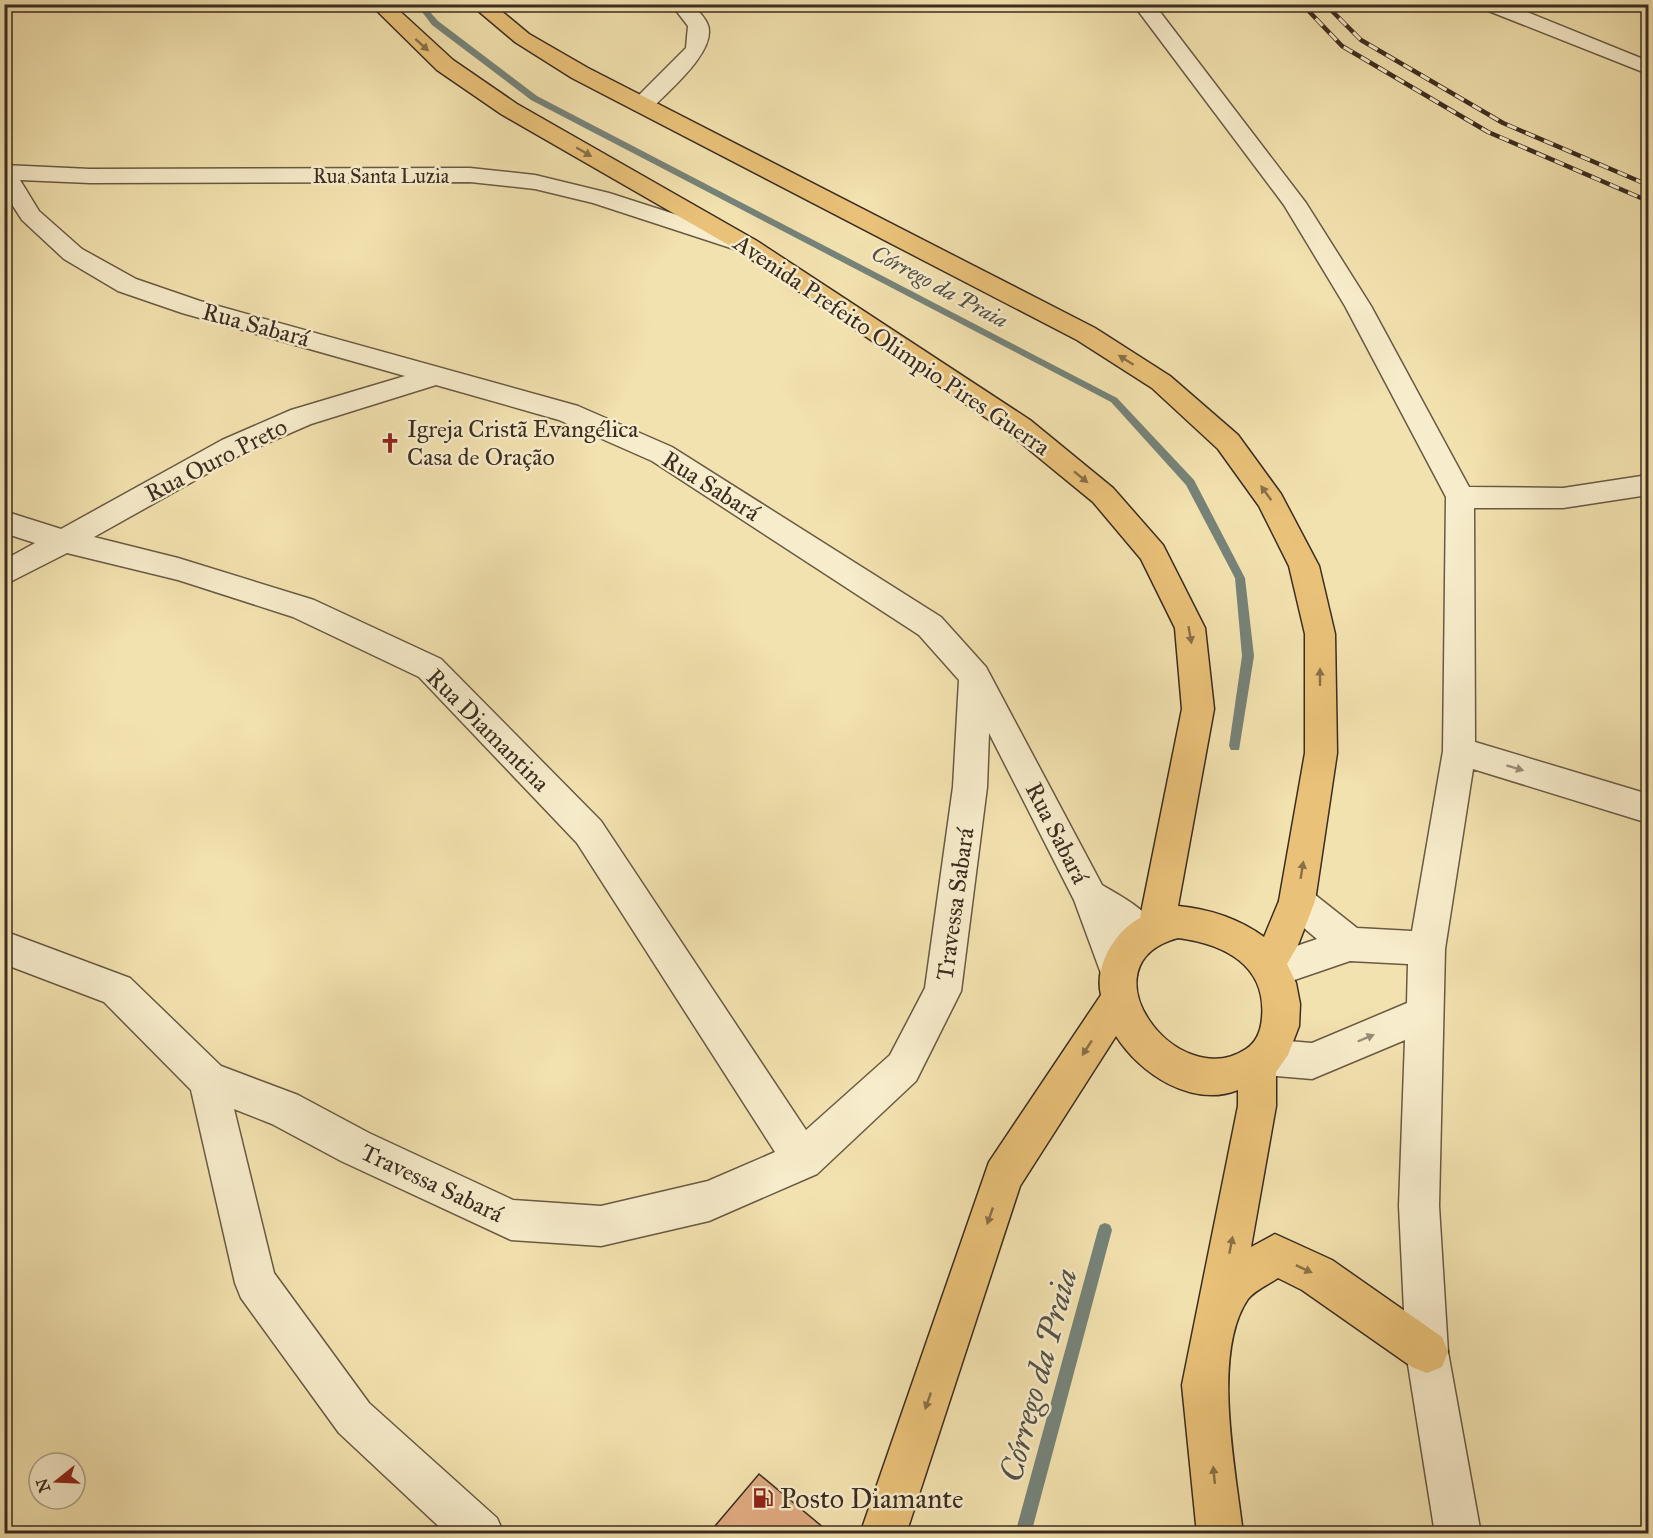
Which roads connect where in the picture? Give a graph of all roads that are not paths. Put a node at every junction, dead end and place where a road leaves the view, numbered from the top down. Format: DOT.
graph roads {
  1 [pos="380,4"];
  2 [pos="480,4"];
  3 [pos="681,4"];
  4 [pos="1143,4"];
  5 [pos="1488,4"];
  6 [pos="1648,68"];
  7 [pos="642,105"];
  8 [pos="4,172"];
  9 [pos="748,246"];
  10 [pos="439,375"];
  11 [pos="1648,485"];
  12 [pos="1460,497"];
  13 [pos="4,522"];
  14 [pos="64,541"];
  15 [pos="4,574"];
  16 [pos="975,676"];
  17 [pos="1459,752"];
  18 [pos="1648,808"];
  19 [pos="1090,896"];
  20 [pos="1297,901"];
  21 [pos="1149,932"];
  22 [pos="1350,944"];
  23 [pos="4,946"];
  24 [pos="1427,949"];
  25 [pos="1268,967"];
  26 [pos="1119,987"];
  27 [pos="1426,1013"];
  28 [pos="1261,1060"];
  29 [pos="208,1080"];
  30 [pos="803,1160"];
  31 [pos="1217,1319"];
  32 [pos="1427,1352"];
  33 [pos="481,1533"];
  34 [pos="883,1533"];
  35 [pos="1220,1533"];
  36 [pos="1458,1533"];
  1 -- 9 [label="main road, Avenida Prefeito Olimpio Pires Guerra, one-way"];
  2 -- 7 [label="main road"];
  3 -- 7 [label="street"];
  4 -- 12 [label="street"];
  5 -- 6 [label="street"];
  20 -- 7 [label="main road, one-way"];
  8 -- 9 [label="street, Rua Santa Luzia"];
  8 -- 10 [label="street, Rua Sabará"];
  9 -- 21 [label="main road, Avenida Prefeito Olimpio Pires Guerra, one-way"];
  10 -- 14 [label="street, Rua Ouro Preto"];
  10 -- 16 [label="street, Rua Sabará"];
  11 -- 12 [label="street"];
  12 -- 17 [label="street"];
  13 -- 14 [label="street, Rua Diamantina"];
  14 -- 15 [label="street, Rua Ouro Preto"];
  14 -- 30 [label="street, Rua Diamantina"];
  16 -- 19 [label="street, Rua Sabará"];
  16 -- 30 [label="street, Travessa Sabará"];
  17 -- 18 [label="street, one-way"];
  17 -- 24 [label="street"];
  19 -- 21 [label="street, Rua Sabará"];
  19 -- 26 [label="street, Rua Sabará"];
  20 -- 22 [label="street"];
  20 -- 25 [label="main road"];
  21 -- 25 [label="main road"];
  21 -- 26 [label="main road"];
  22 -- 24 [label="street"];
  22 -- 25 [label="street"];
  23 -- 29 [label="street"];
  24 -- 27 [label="street"];
  25 -- 28 [label="main road"];
  26 -- 28 [label="main road"];
  26 -- 34 [label="main road, one-way"];
  28 -- 27 [label="street, one-way"];
  27 -- 32 [label="street"];
  31 -- 28 [label="main road, one-way"];
  29 -- 30 [label="street, Travessa Sabará"];
  29 -- 33 [label="street"];
  31 -- 32 [label="main road, one-way"];
  35 -- 31 [label="main road, one-way"];
  32 -- 36 [label="street"];
}
